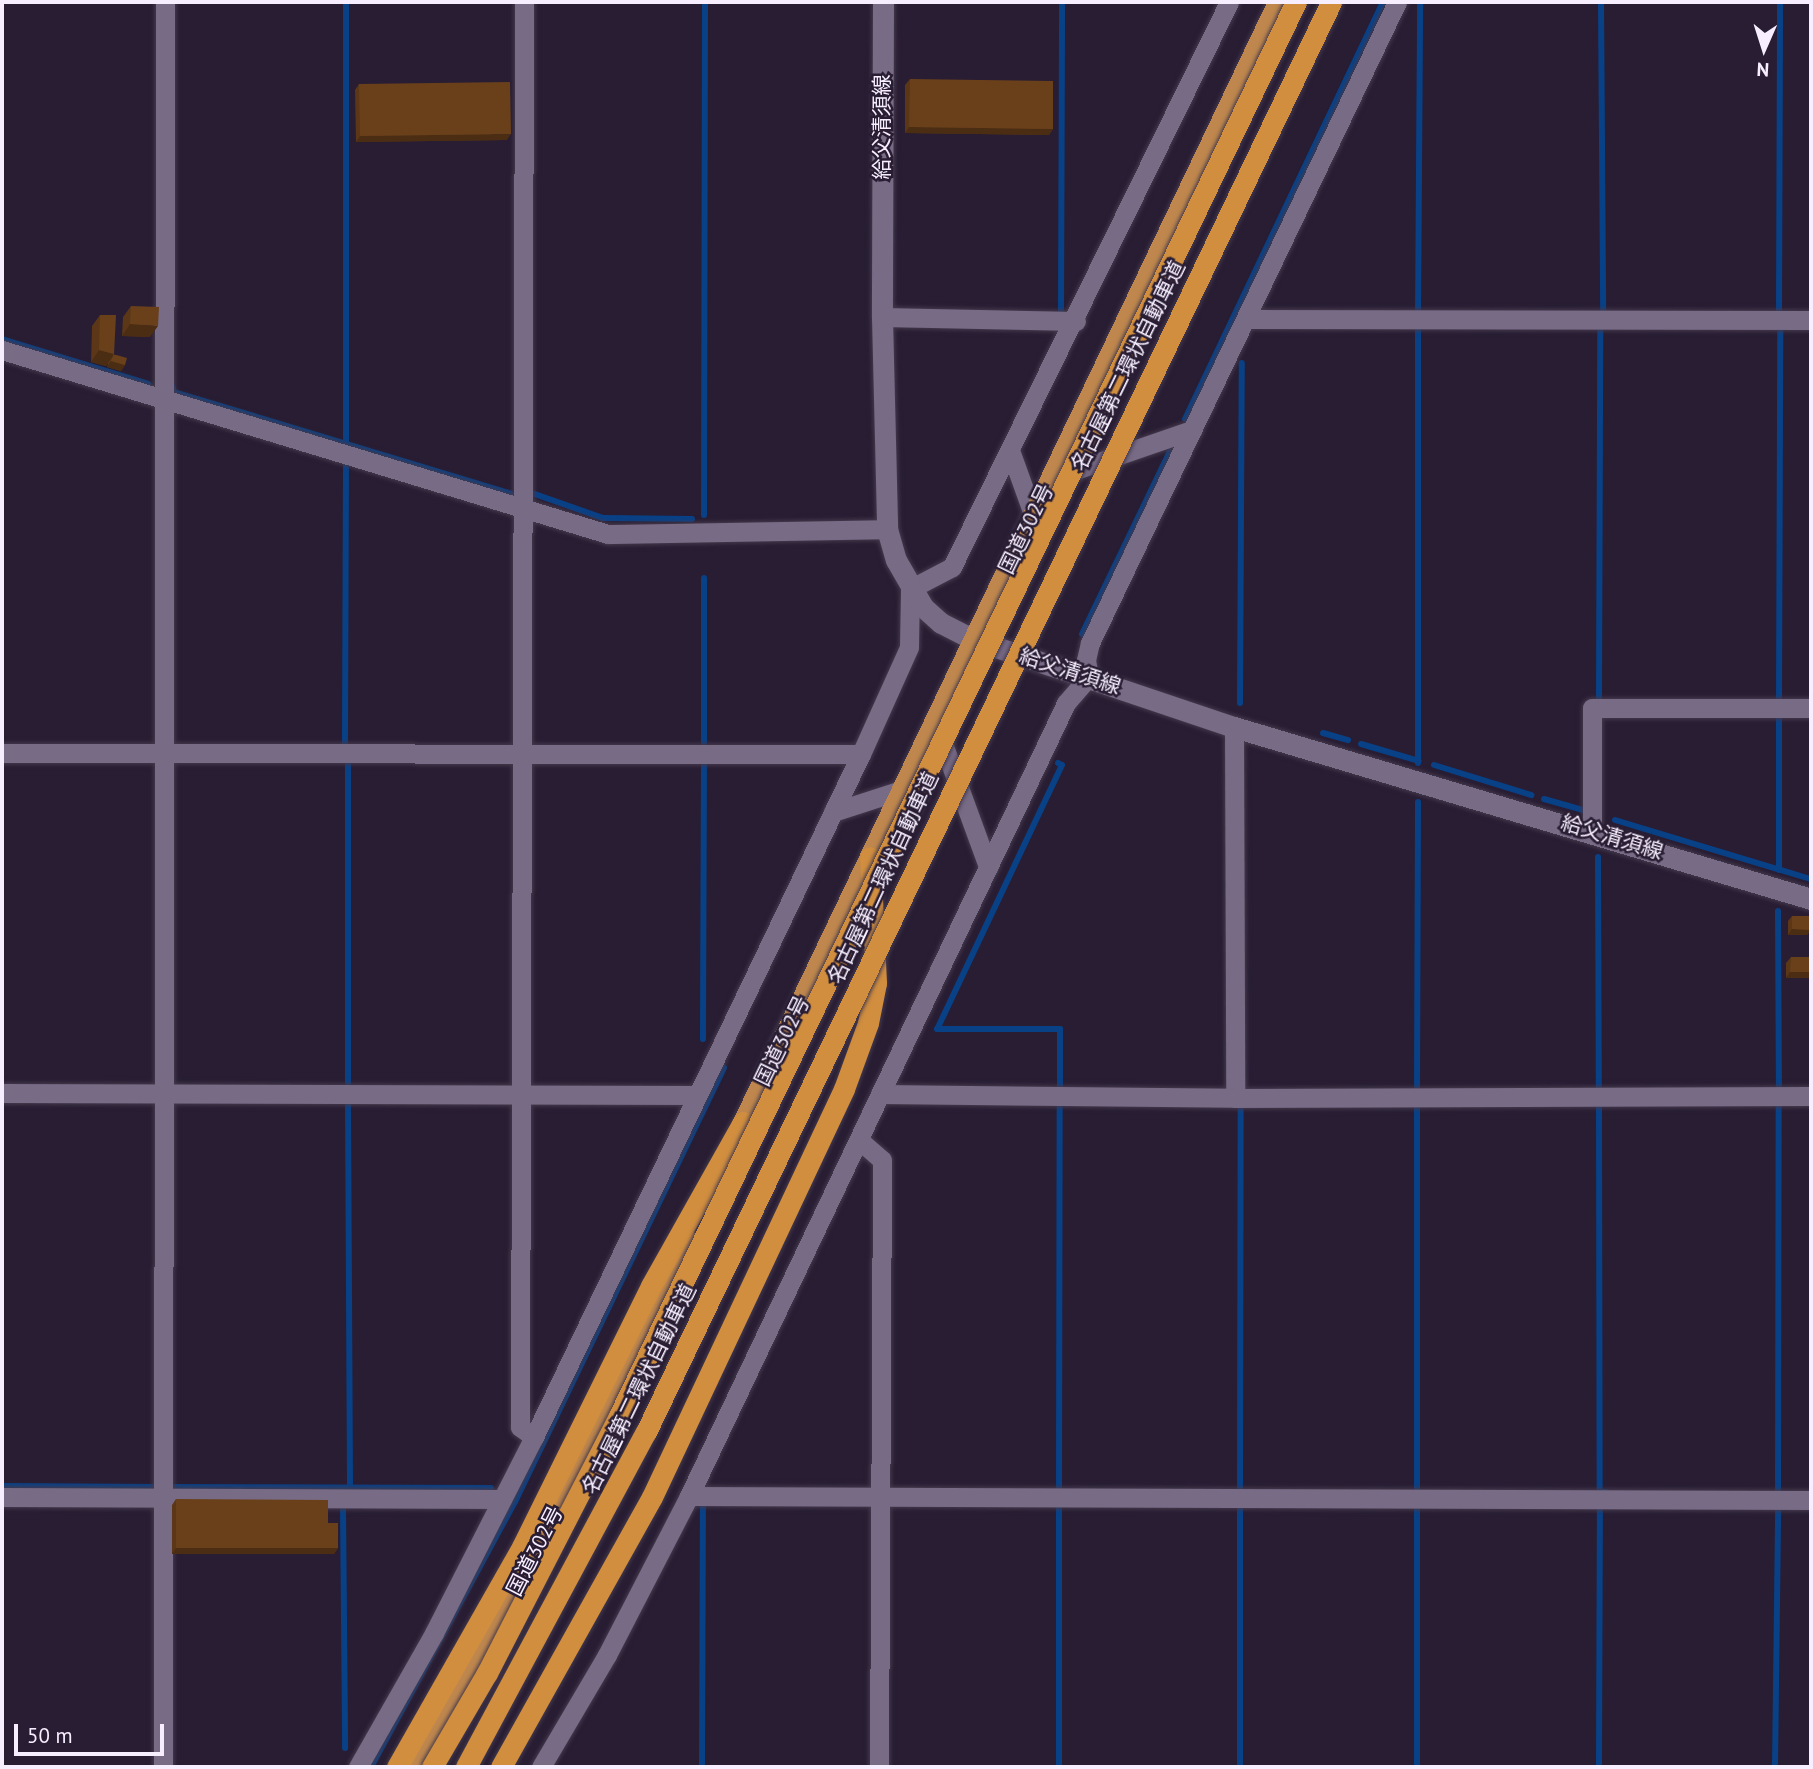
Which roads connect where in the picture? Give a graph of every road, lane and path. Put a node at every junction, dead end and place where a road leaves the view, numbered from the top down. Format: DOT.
graph roads {
  1 [pos="165,2"];
  2 [pos="524,2"];
  3 [pos="883,2"];
  4 [pos="1229,2"];
  5 [pos="1278,2"];
  6 [pos="1296,2"];
  7 [pos="1331,2"];
  8 [pos="1397,2"];
  9 [pos="882,317"];
  10 [pos="1247,318"];
  11 [pos="1811,320"];
  12 [pos="1076,321"];
  13 [pos="2,351"];
  14 [pos="164,399"];
  15 [pos="1192,430"];
  16 [pos="1011,453"];
  17 [pos="1050,479"];
  18 [pos="522,511"];
  19 [pos="1033,514"];
  20 [pos="887,529"];
  21 [pos="910,589"];
  22 [pos="972,639"];
  23 [pos="1090,677"];
  24 [pos="1811,708"];
  25 [pos="934,719"];
  26 [pos="1234,727"];
  27 [pos="2,752"];
  28 [pos="165,753"];
  29 [pos="521,753"];
  30 [pos="861,754"];
  31 [pos="901,790"];
  32 [pos="834,812"];
  33 [pos="1592,831"];
  34 [pos="870,857"];
  35 [pos="988,867"];
  36 [pos="1811,899"];
  37 [pos="2,1093"];
  38 [pos="166,1093"];
  39 [pos="880,1094"];
  40 [pos="520,1095"];
  41 [pos="696,1095"];
  42 [pos="1811,1096"];
  43 [pos="1235,1098"];
  44 [pos="743,1122"];
  45 [pos="859,1139"];
  46 [pos="534,1437"];
  47 [pos="689,1496"];
  48 [pos="880,1496"];
  49 [pos="2,1497"];
  50 [pos="163,1498"];
  51 [pos="502,1499"];
  52 [pos="1811,1500"];
  53 [pos="163,1767"];
  54 [pos="358,1767"];
  55 [pos="397,1767"];
  56 [pos="414,1767"];
  57 [pos="432,1767"];
  58 [pos="466,1767"];
  59 [pos="501,1767"];
  60 [pos="541,1767"];
  61 [pos="879,1767"];
  1 -- 14 [label="street"];
  2 -- 18 [label="street"];
  3 -- 9 [label="main road, 給父清須線"];
  4 -- 12 [label="street"];
  5 -- 17 [label="highway, 国道302号"];
  6 -- 57 [label="highway, 名古屋第二環状自動車道, bridge"];
  7 -- 58 [label="highway, 名古屋第二環状自動車道, bridge"];
  8 -- 10 [label="street"];
  9 -- 12 [label="street"];
  9 -- 20 [label="main road, 給父清須線"];
  10 -- 11 [label="street"];
  10 -- 15 [label="street"];
  12 -- 16 [label="street"];
  13 -- 14 [label="street"];
  14 -- 18 [label="street"];
  14 -- 28 [label="street"];
  15 -- 17 [label="street"];
  15 -- 23 [label="street"];
  16 -- 19 [label="street"];
  16 -- 21 [label="street"];
  17 -- 19 [label="highway, 国道302号"];
  18 -- 20 [label="street"];
  18 -- 29 [label="street"];
  19 -- 22 [label="highway, 国道302号"];
  20 -- 21 [label="main road, 給父清須線"];
  21 -- 22 [label="main road, 給父清須線"];
  21 -- 30 [label="street"];
  22 -- 23 [label="main road, 給父清須線"];
  22 -- 25 [label="highway, 国道302号"];
  23 -- 26 [label="main road, 給父清須線"];
  23 -- 35 [label="street"];
  24 -- 33 [label="street"];
  25 -- 31 [label="highway, 国道302号"];
  25 -- 35 [label="street"];
  26 -- 33 [label="main road, 給父清須線"];
  26 -- 43 [label="street"];
  27 -- 28 [label="street"];
  28 -- 29 [label="street"];
  28 -- 38 [label="street"];
  29 -- 30 [label="street"];
  29 -- 40 [label="street"];
  30 -- 32 [label="street"];
  31 -- 32 [label="street"];
  31 -- 34 [label="highway, 国道302号"];
  32 -- 41 [label="street"];
  33 -- 36 [label="main road, 給父清須線"];
  34 -- 44 [label="highway, 国道302号"];
  34 -- 59 [label="highway"];
  35 -- 39 [label="street"];
  37 -- 38 [label="street"];
  38 -- 40 [label="street"];
  38 -- 50 [label="street"];
  39 -- 43 [label="street"];
  39 -- 45 [label="street"];
  40 -- 41 [label="street"];
  40 -- 46 [label="street"];
  41 -- 46 [label="street"];
  42 -- 43 [label="street"];
  44 -- 55 [label="highway"];
  44 -- 56 [label="highway, 国道302号"];
  45 -- 47 [label="street"];
  45 -- 48 [label="street"];
  46 -- 51 [label="street"];
  47 -- 48 [label="street"];
  47 -- 60 [label="street"];
  48 -- 52 [label="street"];
  48 -- 61 [label="street"];
  49 -- 50 [label="street"];
  50 -- 51 [label="street"];
  50 -- 53 [label="street"];
  51 -- 54 [label="street"];
}
